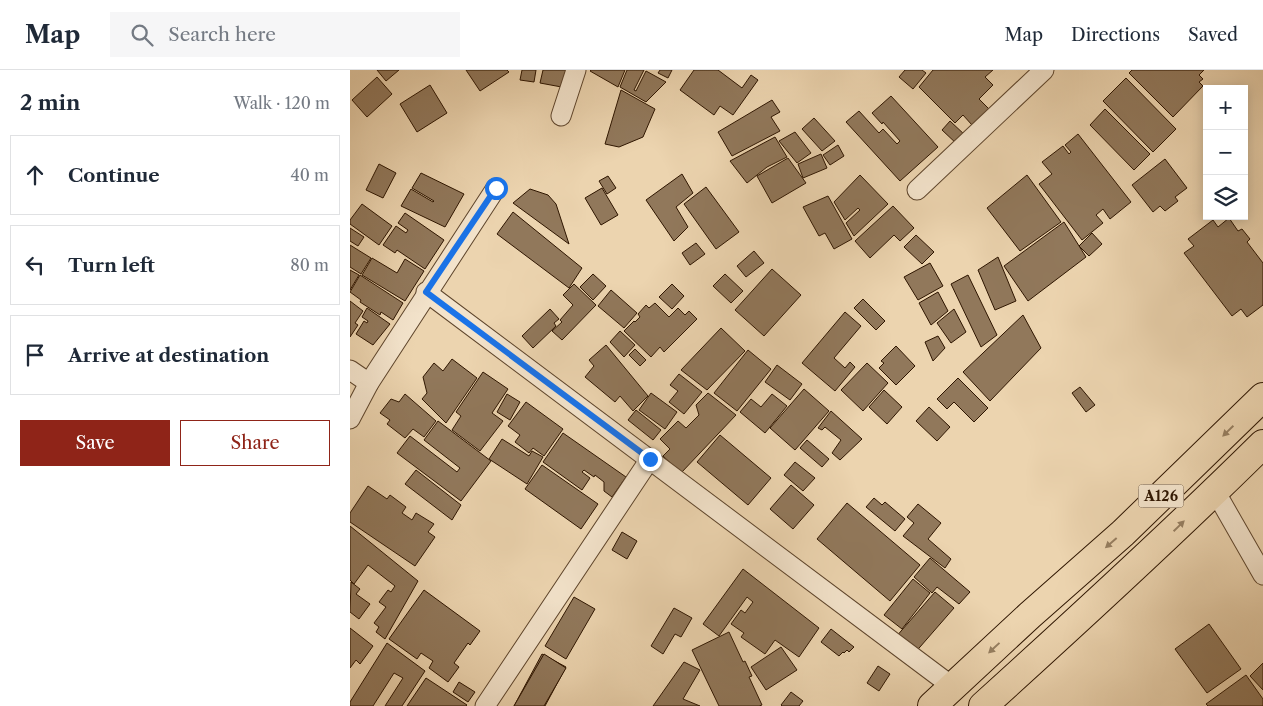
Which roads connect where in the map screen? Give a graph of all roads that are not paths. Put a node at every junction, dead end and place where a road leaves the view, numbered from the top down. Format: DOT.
graph roads {
  1 [pos="576,70"];
  2 [pos="1044,70"];
  3 [pos="561,116"];
  4 [pos="496,188"];
  5 [pos="917,190"];
  6 [pos="426,292"];
  7 [pos="350,370"];
  8 [pos="368,383"];
  9 [pos="1263,397"];
  10 [pos="350,420"];
  11 [pos="1263,444"];
  12 [pos="650,459"];
  13 [pos="1215,491"];
  14 [pos="1263,576"];
  15 [pos="953,687"];
  16 [pos="485,706"];
  17 [pos="932,706"];
  18 [pos="983,706"];
  1 -- 3 [label="street"];
  2 -- 5 [label="street"];
  4 -- 6 [label="street"];
  6 -- 8 [label="street"];
  6 -- 12 [label="street"];
  7 -- 8 [label="street"];
  8 -- 10 [label="street"];
  9 -- 15 [label="highway, A126, one-way"];
  11 -- 13 [label="highway, A126"];
  12 -- 15 [label="street"];
  12 -- 16 [label="street"];
  13 -- 14 [label="street"];
  18 -- 13 [label="highway, A126, one-way"];
  15 -- 17 [label="highway, A126"];
}
